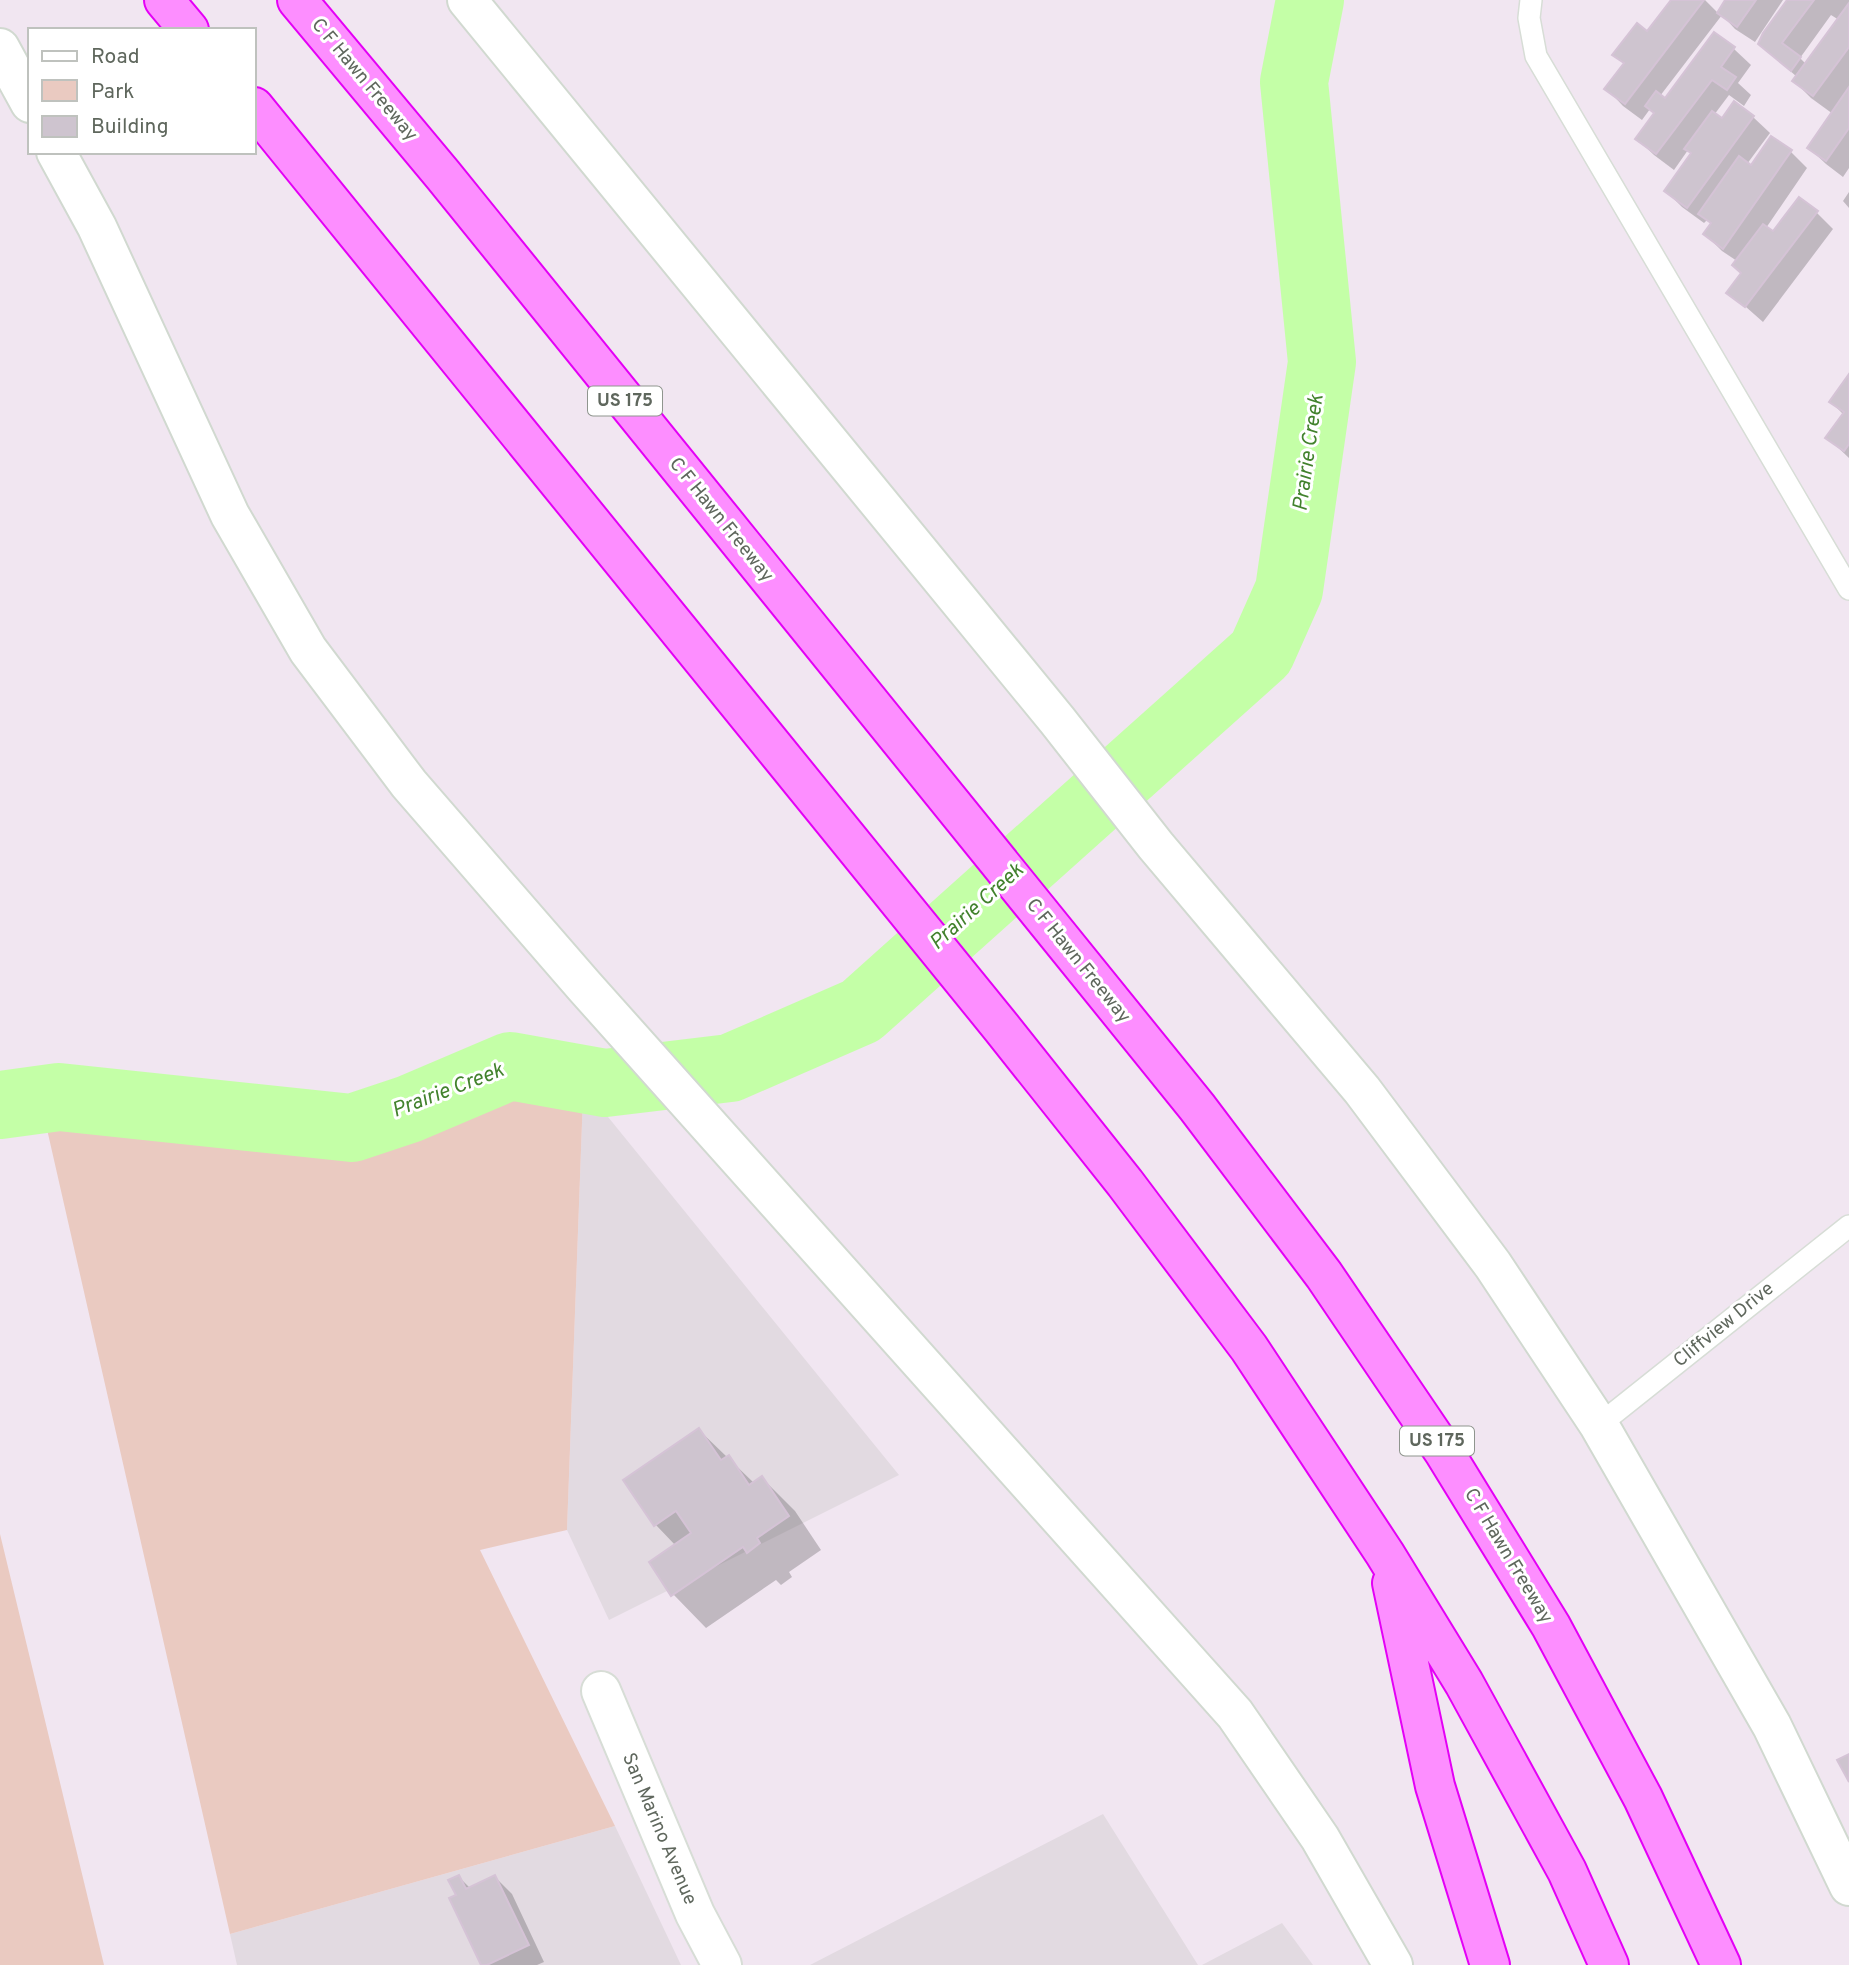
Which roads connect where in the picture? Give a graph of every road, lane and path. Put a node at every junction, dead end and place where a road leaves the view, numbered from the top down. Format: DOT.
graph roads {
  1 [pos="164,0"];
  2 [pos="297,0"];
  3 [pos="467,0"];
  4 [pos="1531,0"];
  5 [pos="187,28"];
  6 [pos="0,48"];
  7 [pos="28,99"];
  8 [pos="256,109"];
  9 [pos="57,154"];
  10 [pos="1849,589"];
  11 [pos="1849,1226"];
  12 [pos="1599,1425"];
  13 [pos="1385,1553"];
  14 [pos="601,1691"];
  15 [pos="1849,1886"];
  16 [pos="722,1965"];
  17 [pos="1393,1965"];
  18 [pos="1490,1965"];
  19 [pos="1609,1965"];
  20 [pos="1721,1965"];
  1 -- 5 [label="highway"];
  2 -- 20 [label="highway, C F Hawn Freeway / US 175"];
  3 -- 12 [label="main road"];
  4 -- 10 [label="lane"];
  6 -- 7 [label="main road"];
  8 -- 13 [label="highway"];
  9 -- 17 [label="main road"];
  11 -- 12 [label="lane, Cliffview Drive"];
  12 -- 15 [label="main road"];
  13 -- 18 [label="highway"];
  13 -- 19 [label="highway"];
  14 -- 16 [label="main road, San Marino Avenue"];
}
